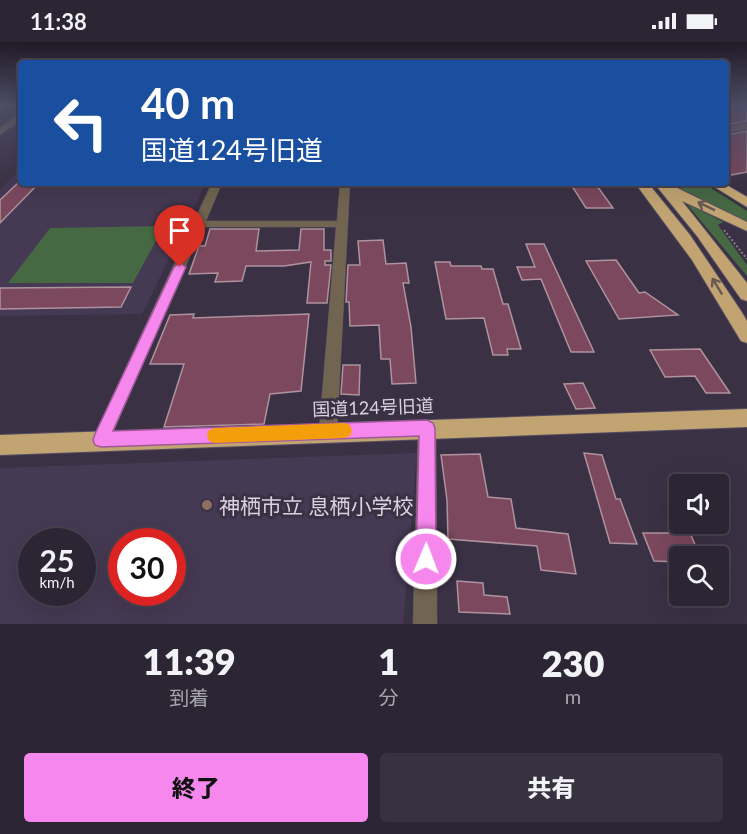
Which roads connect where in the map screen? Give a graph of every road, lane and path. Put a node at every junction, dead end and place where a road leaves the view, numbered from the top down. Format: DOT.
graph roads {
  1 [pos="217,186"];
  2 [pos="345,186"];
  3 [pos="643,186"];
  4 [pos="661,186"];
  5 [pos="663,186"];
  6 [pos="719,186"];
  7 [pos="747,203"];
  8 [pos="200,224"];
  9 [pos="343,224"];
  10 [pos="731,227"];
  11 [pos="747,227"];
  12 [pos="747,259"];
  13 [pos="747,295"];
  14 [pos="747,336"];
  15 [pos="747,418"];
  16 [pos="427,428"];
  17 [pos="328,431"];
  18 [pos="101,440"];
  19 [pos="0,446"];
  20 [pos="425,624"];
  1 -- 8 [label="street"];
  2 -- 9 [label="street"];
  14 -- 3 [label="highway, one-way"];
  4 -- 13 [label="highway"];
  11 -- 5 [label="highway, one-way"];
  6 -- 7 [label="highway"];
  8 -- 9 [label="street"];
  8 -- 18 [label="street"];
  9 -- 17 [label="street"];
  10 -- 12 [label="path"];
  15 -- 16 [label="highway, 国道124号旧道"];
  16 -- 17 [label="highway, 国道124号旧道"];
  16 -- 20 [label="street"];
  17 -- 18 [label="highway, 国道124号旧道"];
  18 -- 19 [label="highway, 国道124号旧道"];
}
